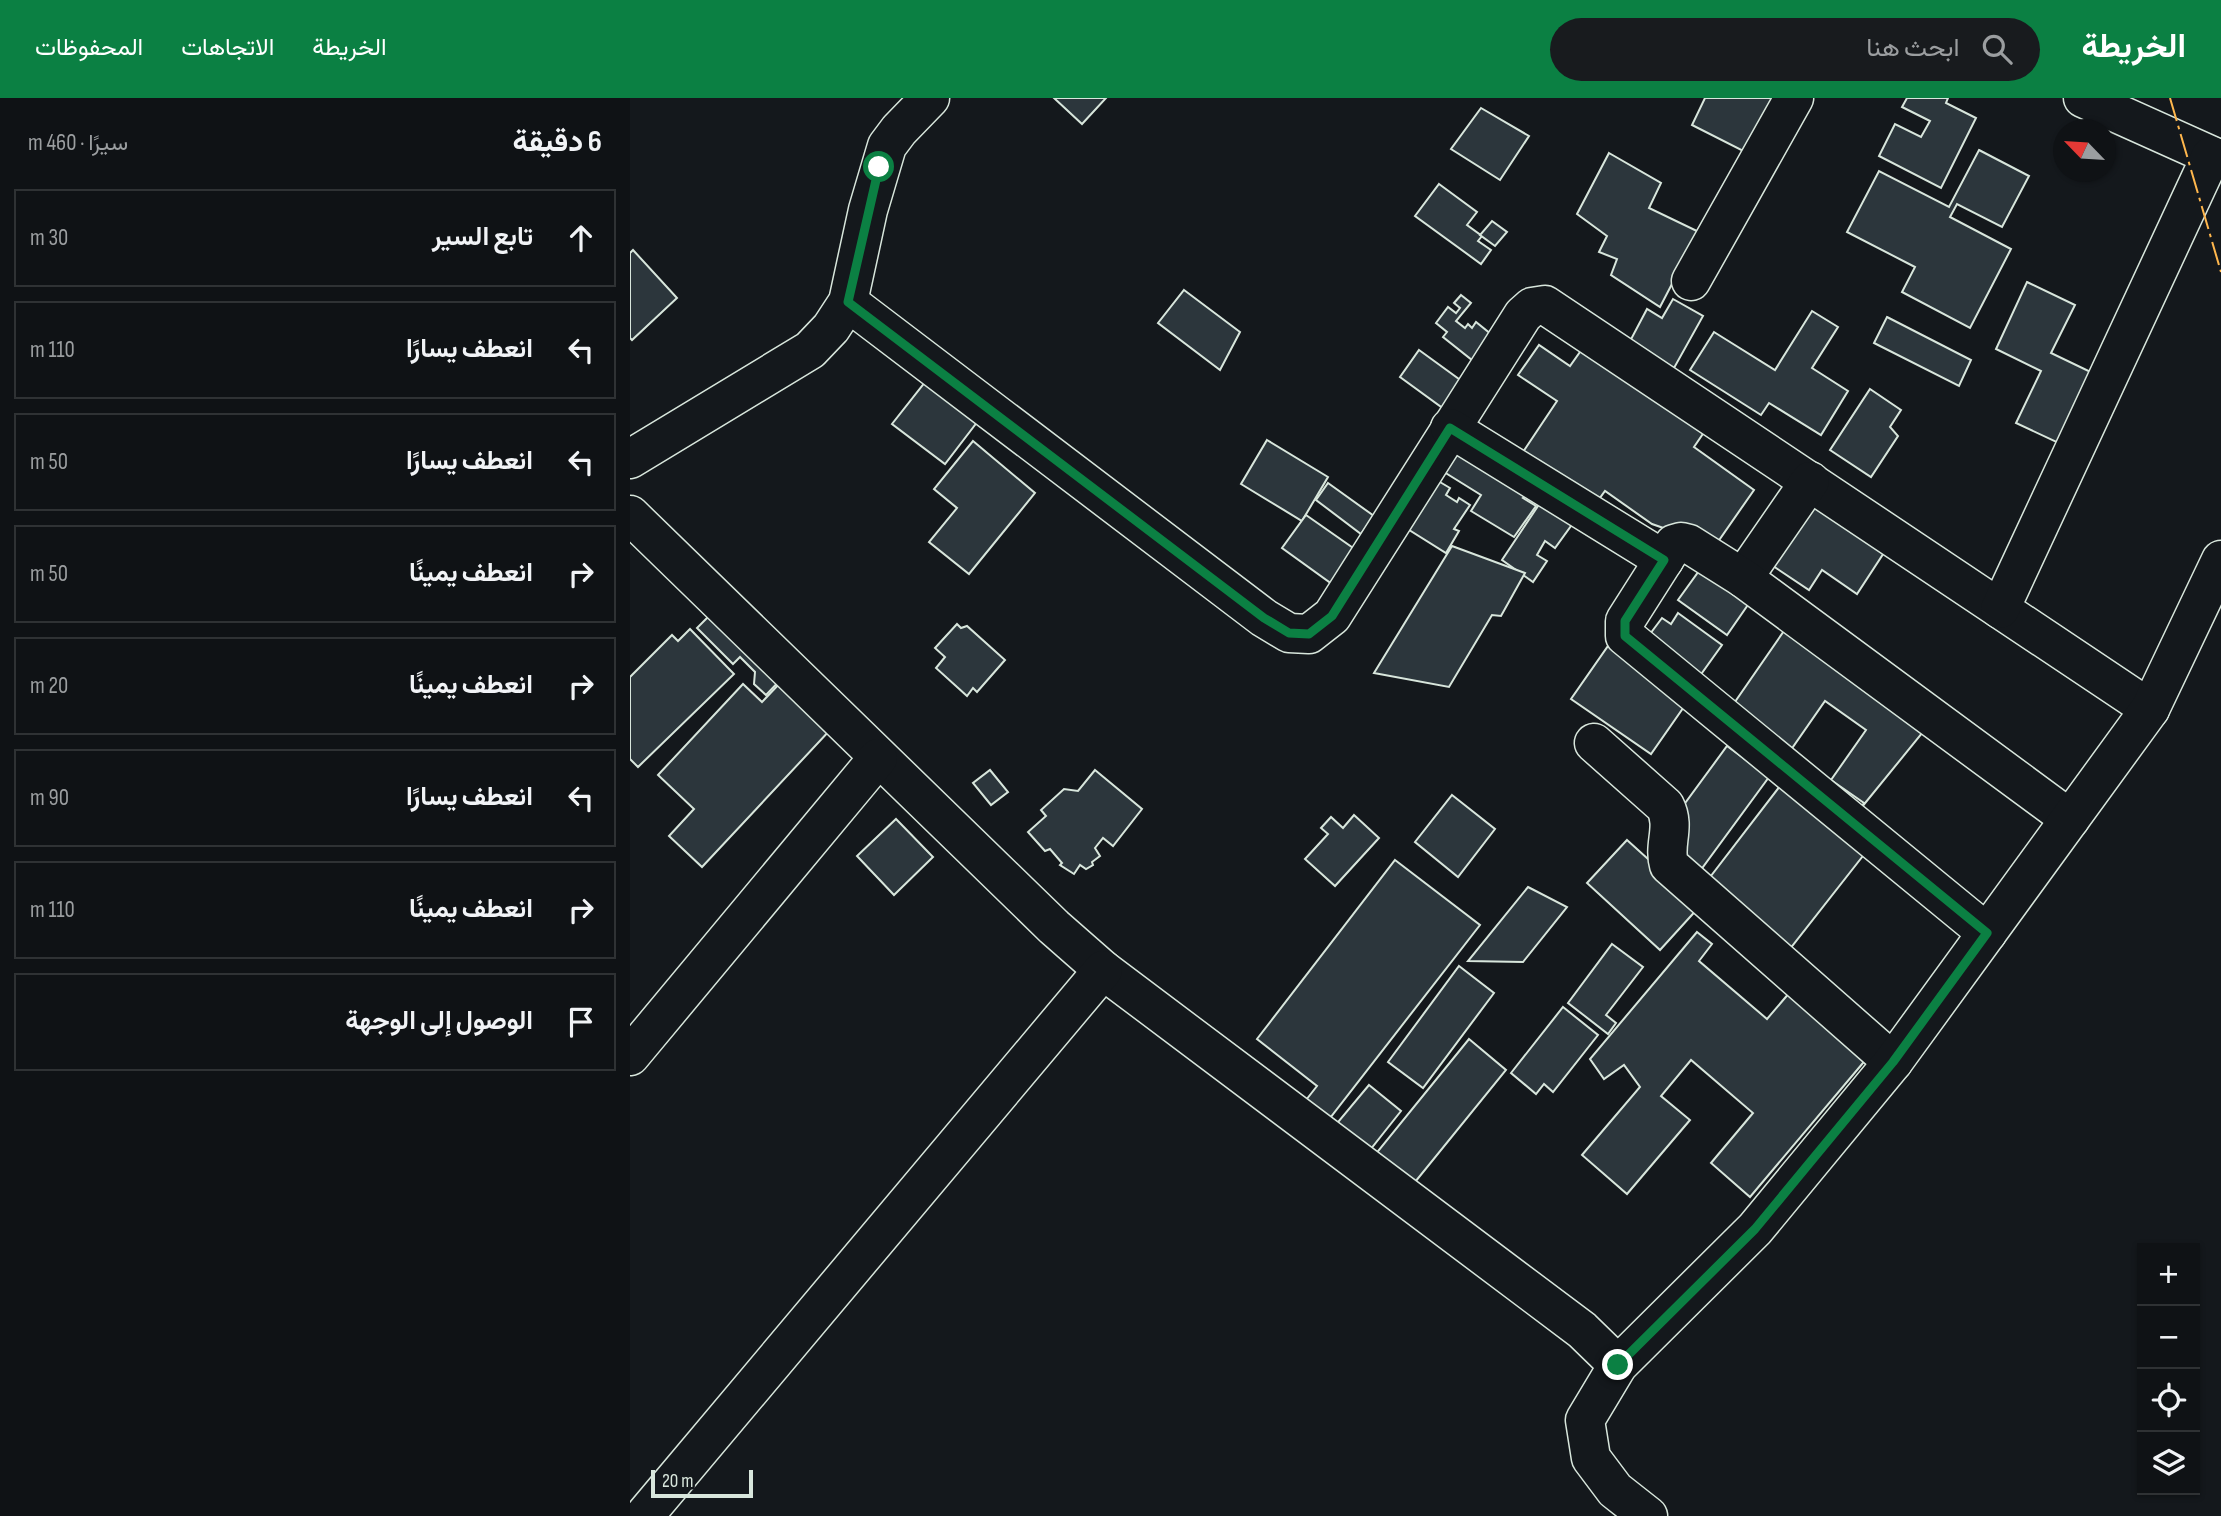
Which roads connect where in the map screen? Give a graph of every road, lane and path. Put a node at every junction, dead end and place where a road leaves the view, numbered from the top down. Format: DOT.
graph roads {
  1 [pos="930,98"];
  2 [pos="1794,98"];
  3 [pos="2083,98"];
  4 [pos="2216,158"];
  5 [pos="1692,281"];
  6 [pos="848,302"];
  7 [pos="1450,428"];
  8 [pos="630,459"];
  9 [pos="1810,481"];
  10 [pos="630,515"];
  11 [pos="1664,560"];
  12 [pos="2221,560"];
  13 [pos="1743,578"];
  14 [pos="2000,609"];
  15 [pos="2150,709"];
  16 [pos="1594,743"];
  17 [pos="878,758"];
  18 [pos="2070,819"];
  19 [pos="1987,933"];
  20 [pos="1103,970"];
  21 [pos="630,1056"];
  22 [pos="1893,1062"];
  23 [pos="1618,1365"];
  24 [pos="644,1516"];
  25 [pos="1648,1516"];
  1 -- 6 [label="street"];
  2 -- 5 [label="street"];
  3 -- 4 [label="street"];
  4 -- 14 [label="street"];
  6 -- 7 [label="street"];
  6 -- 8 [label="street"];
  7 -- 9 [label="street"];
  7 -- 11 [label="street"];
  9 -- 13 [label="street"];
  9 -- 14 [label="street"];
  10 -- 17 [label="street"];
  11 -- 13 [label="street"];
  11 -- 19 [label="street"];
  12 -- 15 [label="street"];
  13 -- 18 [label="street"];
  14 -- 15 [label="street"];
  15 -- 18 [label="street"];
  16 -- 22 [label="street"];
  17 -- 20 [label="street"];
  17 -- 21 [label="street"];
  18 -- 19 [label="street"];
  19 -- 22 [label="street"];
  20 -- 23 [label="street"];
  20 -- 24 [label="street"];
  22 -- 23 [label="street"];
  23 -- 25 [label="street"];
}
